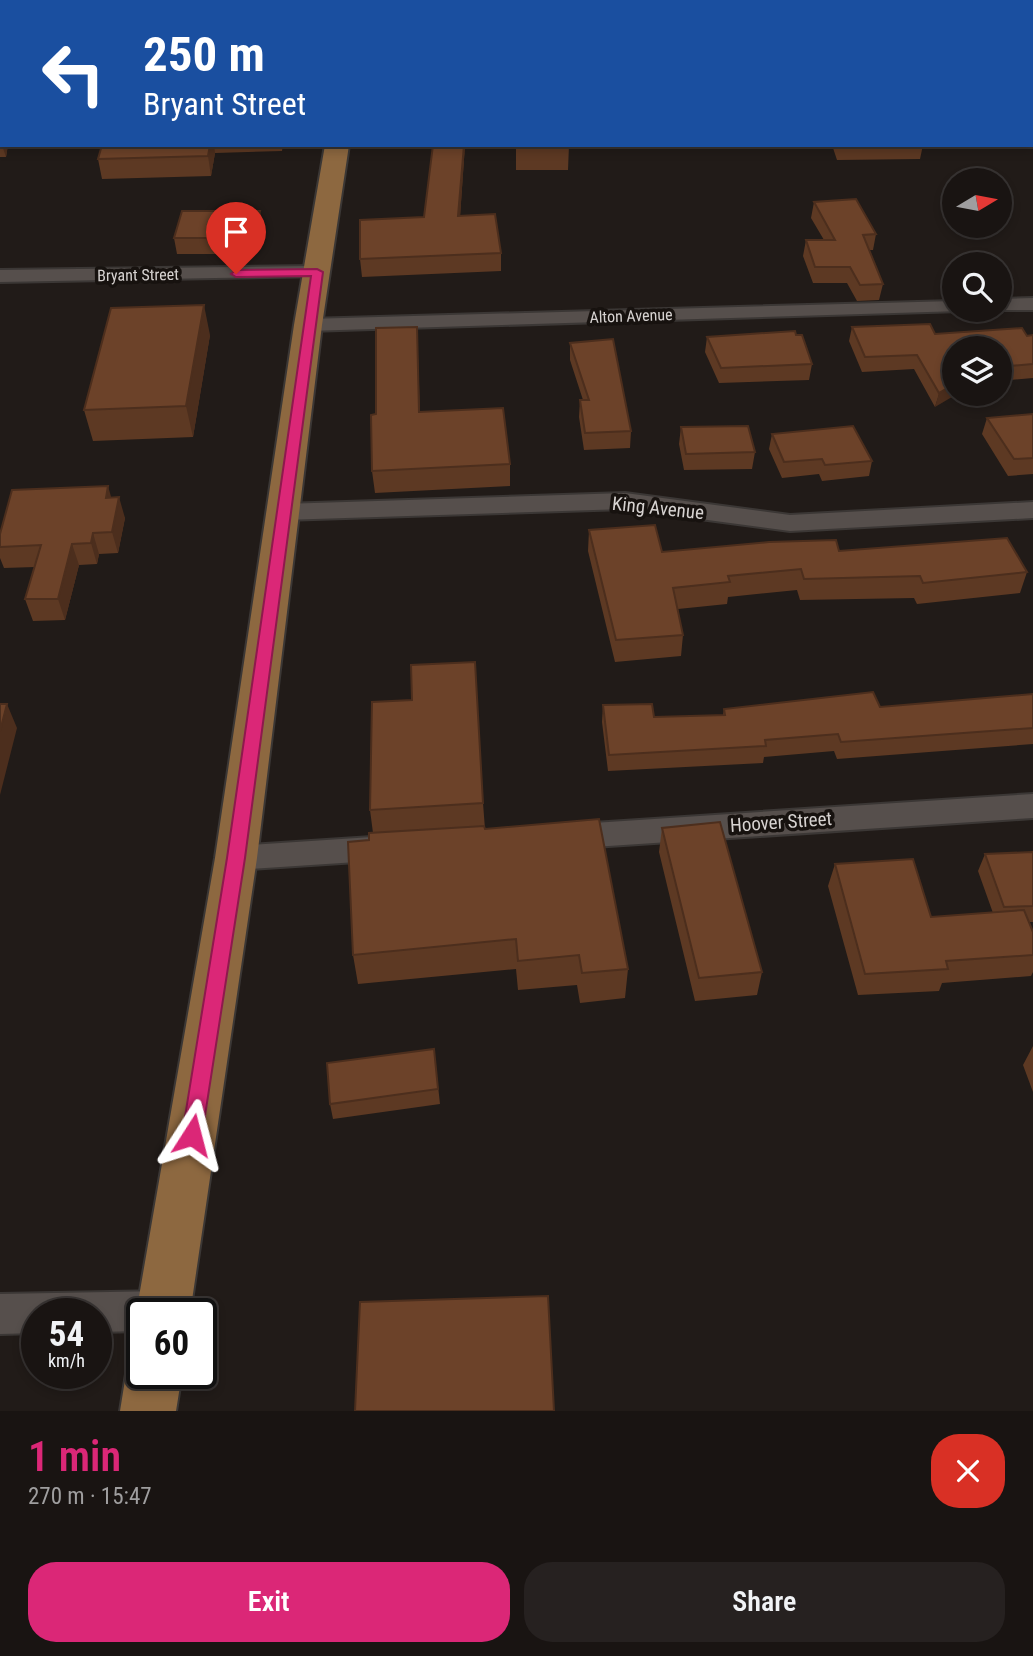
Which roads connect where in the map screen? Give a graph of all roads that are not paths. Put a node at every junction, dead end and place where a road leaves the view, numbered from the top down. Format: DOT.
graph roads {
  1 [pos="337,147"];
  2 [pos="317,272"];
  3 [pos="0,276"];
  4 [pos="1033,304"];
  5 [pos="1012,305"];
  6 [pos="942,307"];
  7 [pos="308,325"];
  8 [pos="1033,510"];
  9 [pos="283,512"];
  10 [pos="1033,806"];
  11 [pos="538,838"];
  12 [pos="415,846"];
  13 [pos="236,858"];
  14 [pos="166,1298"];
  15 [pos="126,1313"];
  16 [pos="0,1314"];
  17 [pos="152,1389"];
  18 [pos="148,1411"];
  1 -- 2 [label="main road"];
  2 -- 3 [label="street, Bryant Street"];
  2 -- 7 [label="main road"];
  4 -- 5 [label="street"];
  6 -- 7 [label="street, Alton Avenue"];
  7 -- 9 [label="main road"];
  8 -- 9 [label="street, King Avenue"];
  9 -- 13 [label="main road"];
  10 -- 11 [label="street, Hoover Street"];
  12 -- 13 [label="street"];
  13 -- 14 [label="main road"];
  15 -- 16 [label="street"];
  17 -- 18 [label="main road"];
}
